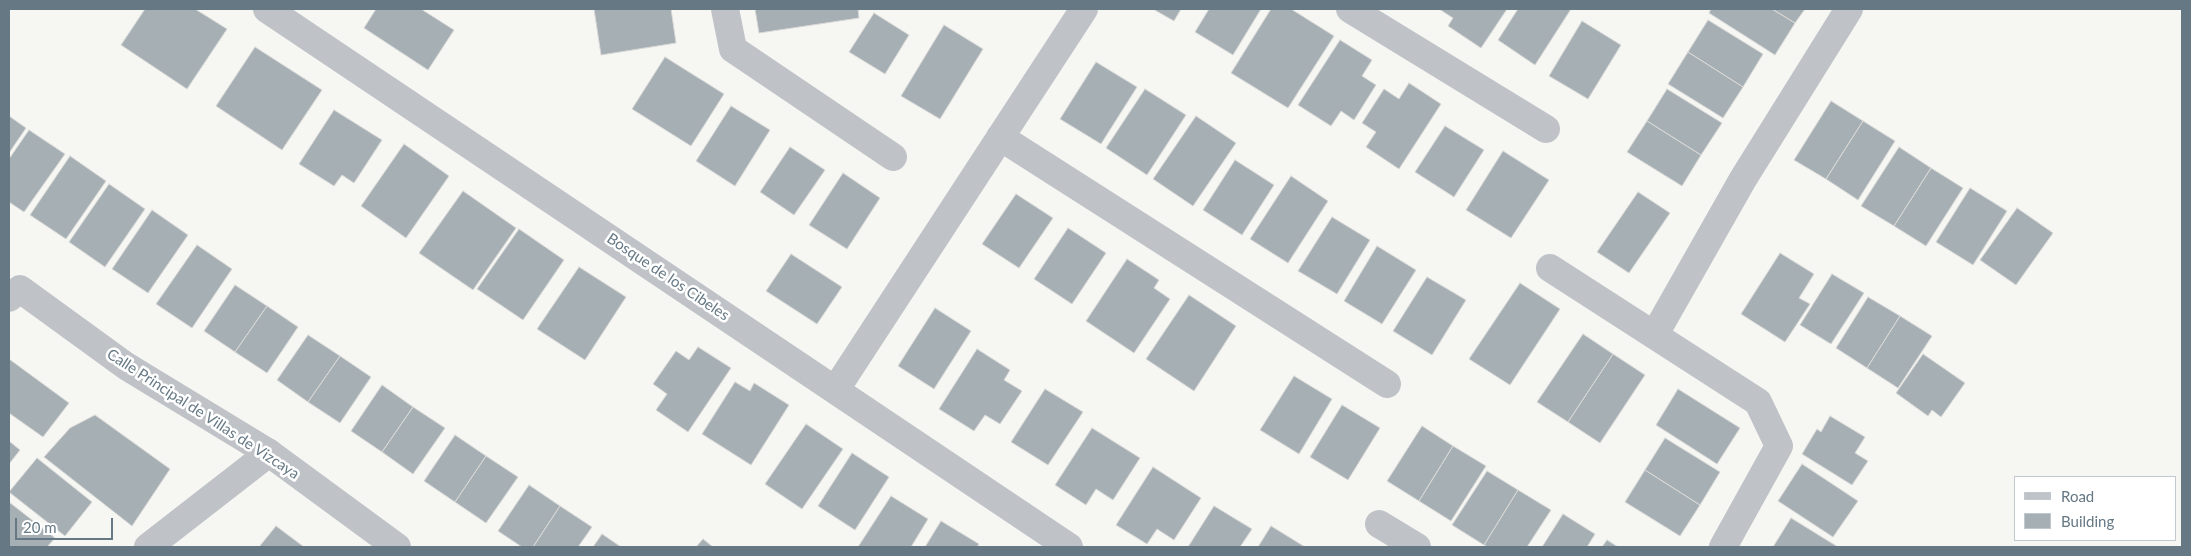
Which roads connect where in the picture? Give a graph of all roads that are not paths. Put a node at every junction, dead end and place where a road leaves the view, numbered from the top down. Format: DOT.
graph roads {
  1 [pos="266,9"];
  2 [pos="725,9"];
  3 [pos="1084,9"];
  4 [pos="1350,9"];
  5 [pos="1849,9"];
  6 [pos="304,18"];
  7 [pos="1546,129"];
  8 [pos="1000,137"];
  9 [pos="893,157"];
  10 [pos="1550,268"];
  11 [pos="12,290"];
  12 [pos="1655,334"];
  13 [pos="1387,384"];
  14 [pos="836,389"];
  15 [pos="269,454"];
  16 [pos="1379,524"];
  17 [pos="148,547"];
  18 [pos="397,547"];
  19 [pos="1069,547"];
  20 [pos="1417,547"];
  21 [pos="1723,547"];
  1 -- 6 [label="street, Bosque de los Cibeles"];
  2 -- 9 [label="street"];
  3 -- 8 [label="street"];
  4 -- 7 [label="street"];
  5 -- 12 [label="street"];
  6 -- 14 [label="street, Bosque de los Cibeles"];
  8 -- 13 [label="street"];
  8 -- 14 [label="street"];
  10 -- 12 [label="street"];
  11 -- 15 [label="street, Calle Principal de Villas de Vizcaya"];
  12 -- 21 [label="street"];
  14 -- 19 [label="street, Bosque de los Cibeles"];
  15 -- 17 [label="street"];
  15 -- 18 [label="street, Calle Principal de Villas de Vizcaya"];
  16 -- 20 [label="street"];
}
